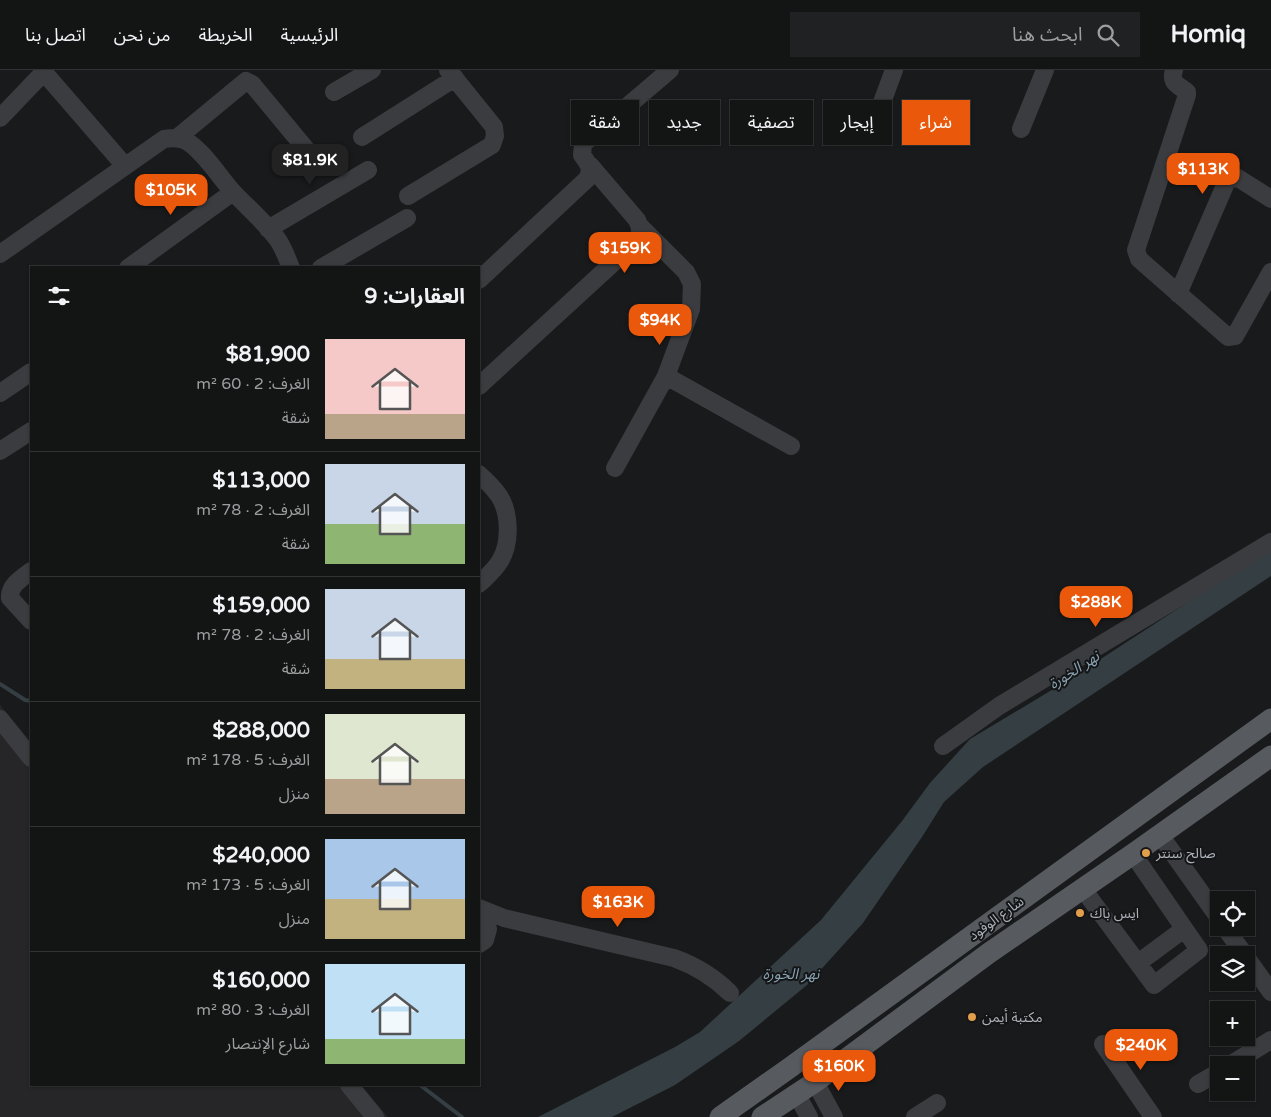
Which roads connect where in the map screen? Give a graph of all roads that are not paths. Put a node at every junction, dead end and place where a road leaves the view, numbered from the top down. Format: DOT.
graph roads {
  1 [pos="372,70"];
  2 [pos="670,70"];
  3 [pos="894,70"];
  4 [pos="1045,70"];
  5 [pos="1174,70"];
  6 [pos="43,71"];
  7 [pos="451,74"];
  8 [pos="334,92"];
  9 [pos="883,100"];
  10 [pos="0,118"];
  11 [pos="1021,129"];
  12 [pos="362,137"];
  13 [pos="177,138"];
  14 [pos="310,154"];
  15 [pos="125,166"];
  16 [pos="590,166"];
  17 [pos="368,170"];
  18 [pos="233,192"];
  19 [pos="408,196"];
  20 [pos="1271,199"];
  21 [pos="407,218"];
  22 [pos="641,227"];
  23 [pos="268,229"];
  24 [pos="0,254"];
  25 [pos="131,266"];
  26 [pos="287,266"];
  27 [pos="324,266"];
  28 [pos="1271,272"];
  29 [pos="480,279"];
  30 [pos="1178,294"];
  31 [pos="30,373"];
  32 [pos="666,376"];
  33 [pos="480,385"];
  34 [pos="0,393"];
  35 [pos="30,432"];
  36 [pos="791,446"];
  37 [pos="0,451"];
  38 [pos="615,468"];
  39 [pos="480,475"];
  40 [pos="1271,542"];
  41 [pos="30,572"];
  42 [pos="480,583"];
  43 [pos="30,620"];
  44 [pos="0,719"];
  45 [pos="1271,719"];
  46 [pos="943,746"];
  47 [pos="1271,756"];
  48 [pos="30,757"];
  49 [pos="1160,835"];
  50 [pos="1133,854"];
  51 [pos="1083,889"];
  52 [pos="1210,905"];
  53 [pos="480,908"];
  54 [pos="480,918"];
  55 [pos="1184,929"];
  56 [pos="480,943"];
  57 [pos="1138,963"];
  58 [pos="1255,969"];
  59 [pos="1271,992"];
  60 [pos="730,993"];
  61 [pos="1271,1040"];
  62 [pos="1103,1044"];
  63 [pos="1245,1056"];
  64 [pos="1210,1077"];
  65 [pos="814,1082"];
  66 [pos="1198,1084"];
  67 [pos="351,1086"];
  68 [pos="796,1093"];
  69 [pos="937,1103"];
  70 [pos="375,1117"];
  71 [pos="720,1117"];
  72 [pos="762,1117"];
  73 [pos="809,1117"];
  74 [pos="834,1117"];
  75 [pos="915,1117"];
  76 [pos="1153,1117"];
  1 -- 8 [label="street"];
  2 -- 16 [label="street"];
  3 -- 9 [label="street"];
  4 -- 11 [label="street"];
  5 -- 30 [label="street"];
  6 -- 10 [label="street"];
  6 -- 15 [label="street"];
  7 -- 12 [label="street"];
  7 -- 19 [label="street"];
  13 -- 14 [label="street"];
  13 -- 15 [label="street"];
  13 -- 18 [label="street"];
  15 -- 24 [label="street"];
  16 -- 22 [label="street"];
  16 -- 29 [label="street"];
  17 -- 23 [label="street"];
  18 -- 23 [label="street"];
  18 -- 25 [label="street"];
  20 -- 30 [label="street"];
  21 -- 27 [label="street"];
  22 -- 32 [label="street"];
  22 -- 33 [label="street"];
  23 -- 26 [label="street"];
  28 -- 30 [label="street"];
  31 -- 34 [label="street"];
  32 -- 36 [label="street"];
  32 -- 38 [label="street"];
  35 -- 37 [label="street"];
  39 -- 42 [label="street"];
  40 -- 46 [label="street"];
  41 -- 43 [label="street"];
  44 -- 48 [label="street"];
  45 -- 71 [label="main road, شارع الوفود"];
  47 -- 49 [label="main road, شارع الوفود"];
  49 -- 50 [label="main road, شارع الوفود"];
  49 -- 52 [label="street"];
  50 -- 51 [label="main road, شارع الوفود"];
  50 -- 55 [label="street"];
  51 -- 57 [label="street"];
  51 -- 65 [label="main road, شارع الوفود"];
  53 -- 60 [label="street"];
  54 -- 56 [label="street"];
  55 -- 57 [label="street"];
  55 -- 57 [label="street"];
  58 -- 59 [label="street"];
  61 -- 63 [label="street"];
  62 -- 76 [label="street"];
  64 -- 66 [label="street"];
  65 -- 68 [label="main road, شارع الوفود"];
  65 -- 74 [label="street"];
  67 -- 70 [label="street"];
  68 -- 72 [label="main road, شارع الوفود"];
  68 -- 73 [label="street"];
  69 -- 75 [label="street"];
}
